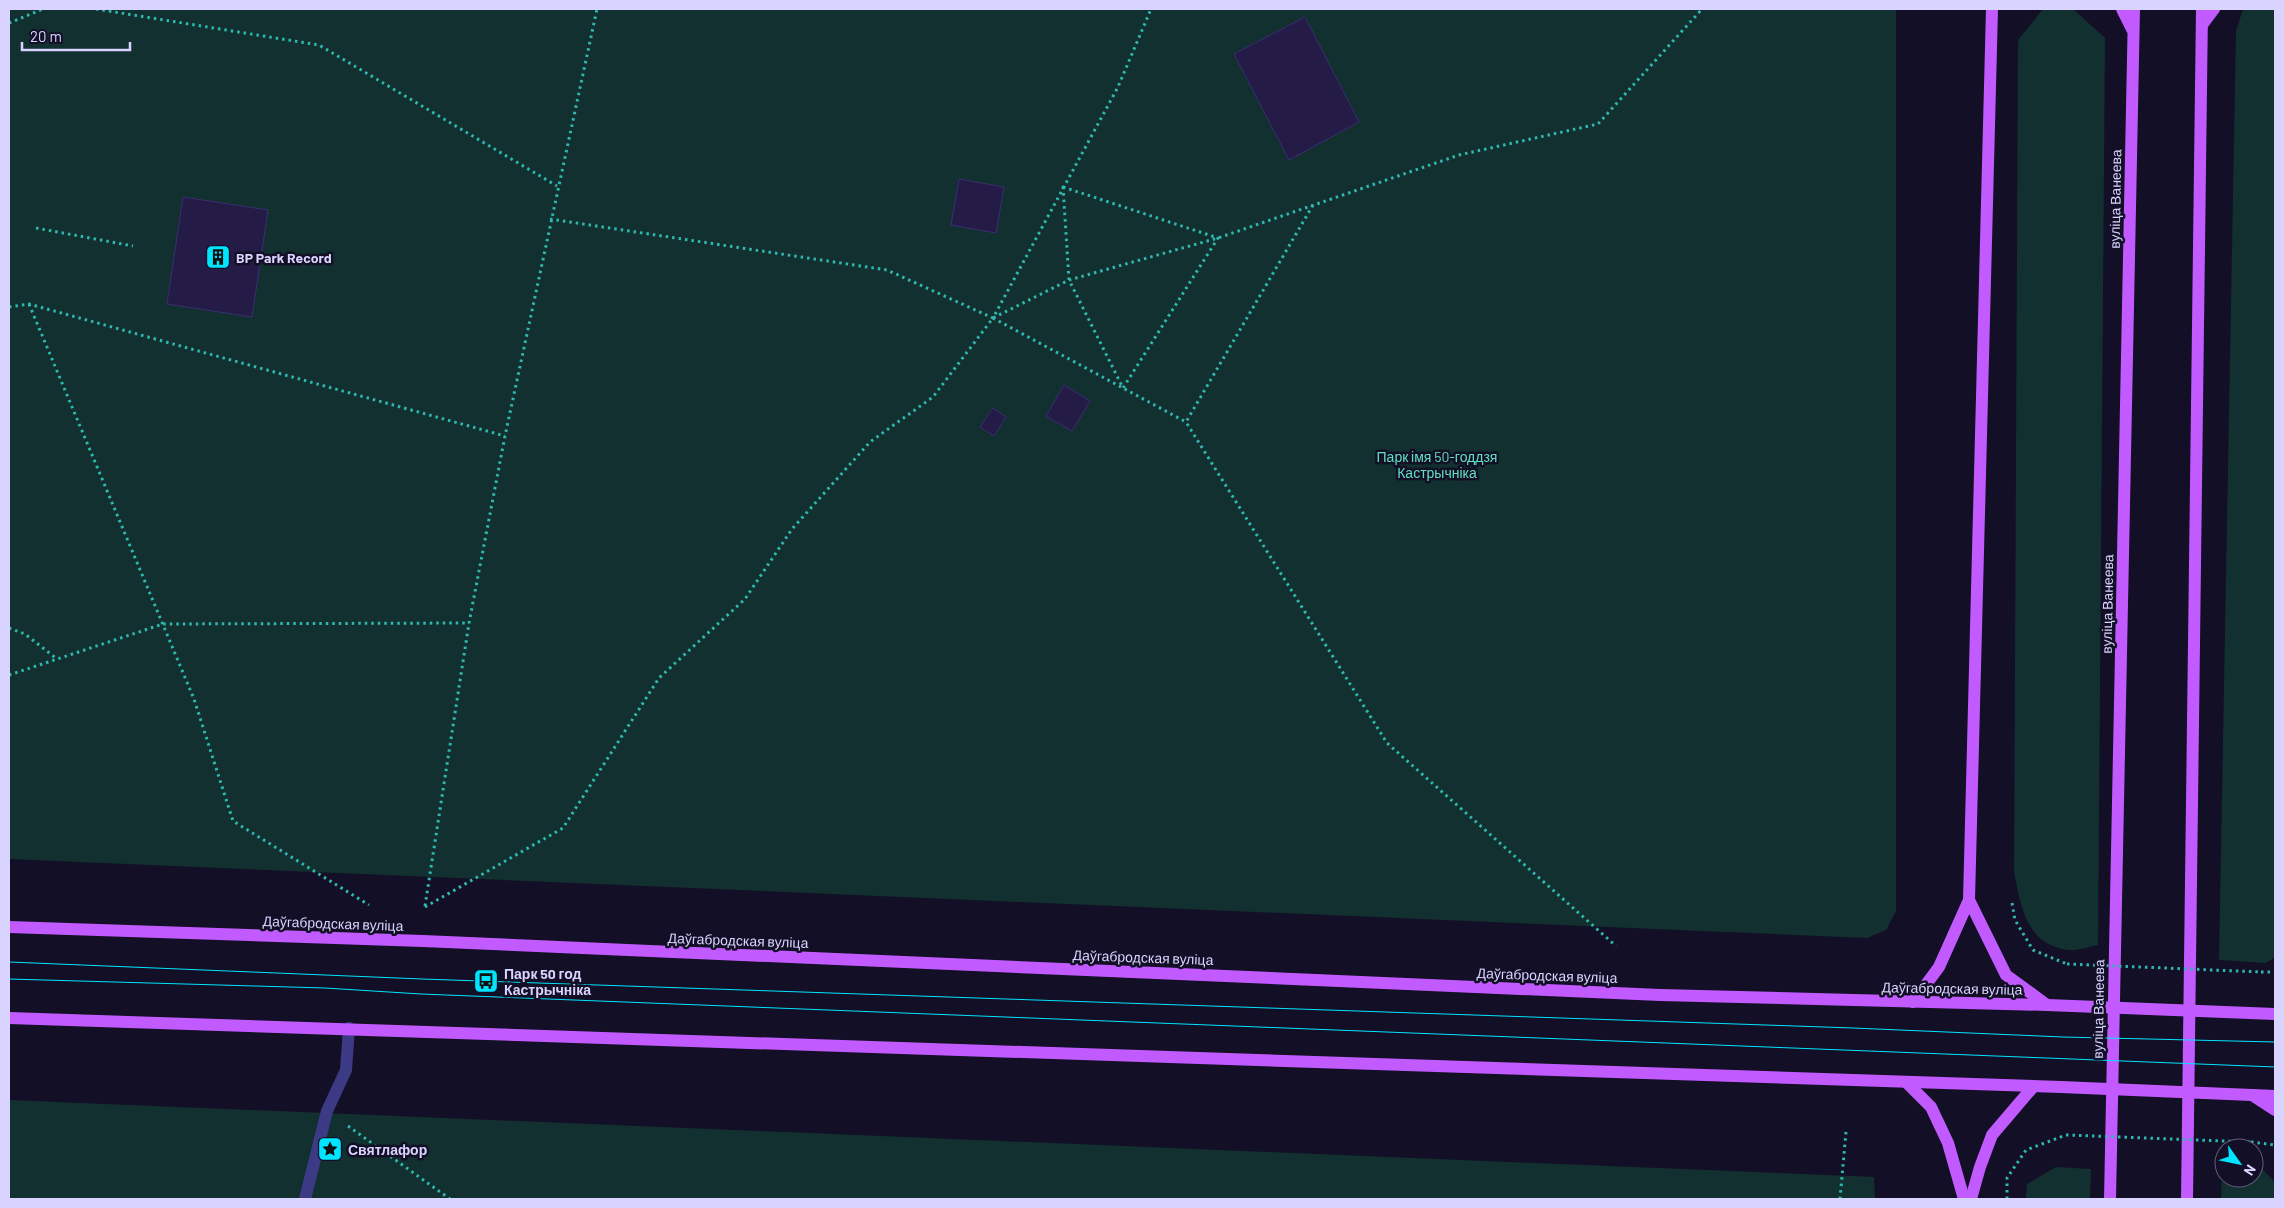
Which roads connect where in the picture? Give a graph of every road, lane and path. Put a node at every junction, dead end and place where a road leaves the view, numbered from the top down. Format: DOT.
graph roads {
  1 [pos="43,9"];
  2 [pos="96,9"];
  3 [pos="597,9"];
  4 [pos="1151,9"];
  5 [pos="1702,9"];
  6 [pos="1992,9"];
  7 [pos="2001,9"];
  8 [pos="2122,9"];
  9 [pos="2134,9"];
  10 [pos="2202,9"];
  11 [pos="2214,9"];
  12 [pos="9,23"];
  13 [pos="1990,25"];
  14 [pos="2202,25"];
  15 [pos="2134,32"];
  16 [pos="557,186"];
  17 [pos="1063,187"];
  18 [pos="1313,205"];
  19 [pos="550,219"];
  20 [pos="36,228"];
  21 [pos="1218,238"];
  22 [pos="133,246"];
  23 [pos="1069,280"];
  24 [pos="29,304"];
  25 [pos="9,307"];
  26 [pos="992,318"];
  27 [pos="1123,388"];
  28 [pos="1186,422"];
  29 [pos="505,436"];
  30 [pos="469,623"];
  31 [pos="163,624"];
  32 [pos="9,628"];
  33 [pos="56,659"];
  34 [pos="9,675"];
  35 [pos="1969,900"];
  36 [pos="2012,903"];
  37 [pos="369,905"];
  38 [pos="9,928"];
  39 [pos="1616,946"];
  40 [pos="2275,972"];
  41 [pos="1913,1002"];
  42 [pos="2047,1005"];
  43 [pos="2275,1014"];
  44 [pos="9,1018"];
  45 [pos="349,1028"];
  46 [pos="1906,1082"];
  47 [pos="2033,1087"];
  48 [pos="2252,1095"];
  49 [pos="2275,1096"];
  50 [pos="2275,1110"];
  51 [pos="327,1112"];
  52 [pos="1846,1132"];
  53 [pos="2275,1145"];
  54 [pos="305,1199"];
  55 [pos="450,1199"];
  56 [pos="1840,1199"];
  57 [pos="1964,1199"];
  58 [pos="1971,1199"];
  59 [pos="2007,1199"];
  60 [pos="2110,1199"];
  61 [pos="2187,1199"];
  1 -- 12 [label="path"];
  2 -- 16 [label="path"];
  3 -- 16 [label="path"];
  4 -- 17 [label="path"];
  5 -- 18 [label="path"];
  6 -- 13 [label="main road"];
  7 -- 13 [label="main road"];
  8 -- 15 [label="main road"];
  9 -- 15 [label="main road, вуліца Ванеева"];
  10 -- 14 [label="main road"];
  11 -- 14 [label="main road"];
  13 -- 35 [label="main road"];
  14 -- 61 [label="main road"];
  15 -- 60 [label="main road, вуліца Ванеева"];
  16 -- 19 [label="path"];
  17 -- 21 [label="path"];
  17 -- 23 [label="path"];
  17 -- 26 [label="path"];
  18 -- 21 [label="path"];
  18 -- 28 [label="path"];
  19 -- 26 [label="path"];
  19 -- 29 [label="path"];
  20 -- 22 [label="path"];
  21 -- 23 [label="path"];
  21 -- 27 [label="path"];
  23 -- 26 [label="path"];
  23 -- 27 [label="path"];
  24 -- 25 [label="path"];
  24 -- 29 [label="path"];
  24 -- 31 [label="path"];
  26 -- 27 [label="path"];
  26 -- 30 [label="path"];
  27 -- 28 [label="path"];
  28 -- 39 [label="path"];
  29 -- 30 [label="path"];
  30 -- 31 [label="path"];
  31 -- 33 [label="path"];
  31 -- 37 [label="path"];
  32 -- 33 [label="path"];
  33 -- 34 [label="path"];
  35 -- 41 [label="main road"];
  35 -- 42 [label="main road"];
  36 -- 40 [label="path, bridge"];
  38 -- 41 [label="main road, Даўгабродская вуліца"];
  41 -- 42 [label="main road, Даўгабродская вуліца"];
  42 -- 43 [label="main road, Даўгабродская вуліца, bridge"];
  44 -- 45 [label="main road"];
  45 -- 46 [label="main road"];
  45 -- 51 [label="lane"];
  46 -- 47 [label="main road"];
  46 -- 57 [label="main road"];
  47 -- 48 [label="main road, bridge"];
  47 -- 58 [label="main road"];
  48 -- 49 [label="main road"];
  48 -- 50 [label="main road"];
  51 -- 54 [label="lane"];
  51 -- 55 [label="path"];
  52 -- 56 [label="path"];
  53 -- 59 [label="path, bridge"];
}
